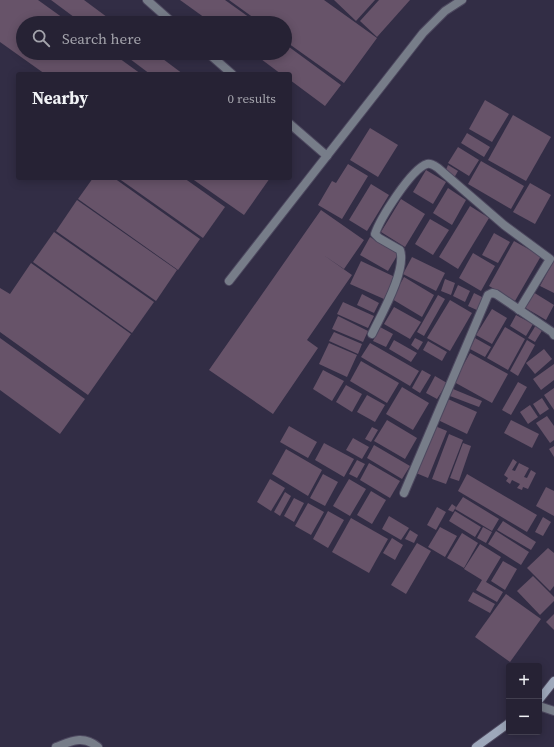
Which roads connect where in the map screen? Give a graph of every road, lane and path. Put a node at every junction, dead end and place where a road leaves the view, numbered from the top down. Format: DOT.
graph roads {
  1 [pos="147,0"];
  2 [pos="462,0"];
  3 [pos="165,16"];
  4 [pos="216,60"];
  5 [pos="230,72"];
  6 [pos="292,126"];
  7 [pos="327,156"];
  8 [pos="229,281"];
  9 [pos="519,310"];
  10 [pos="372,334"];
  11 [pos="554,335"];
  12 [pos="404,493"];
  13 [pos="554,681"];
  14 [pos="540,699"];
  15 [pos="542,707"];
  16 [pos="554,711"];
  17 [pos="506,725"];
  18 [pos="56,747"];
  19 [pos="98,747"];
  20 [pos="476,747"];
  1 -- 3 [label="street"];
  2 -- 7 [label="street"];
  4 -- 5 [label="street"];
  6 -- 7 [label="street"];
  7 -- 8 [label="street"];
  9 -- 10 [label="street"];
  9 -- 11 [label="street"];
  9 -- 12 [label="street"];
  13 -- 14 [label="main road"];
  15 -- 16 [label="street"];
  17 -- 20 [label="main road"];
  18 -- 19 [label="street"];
}
